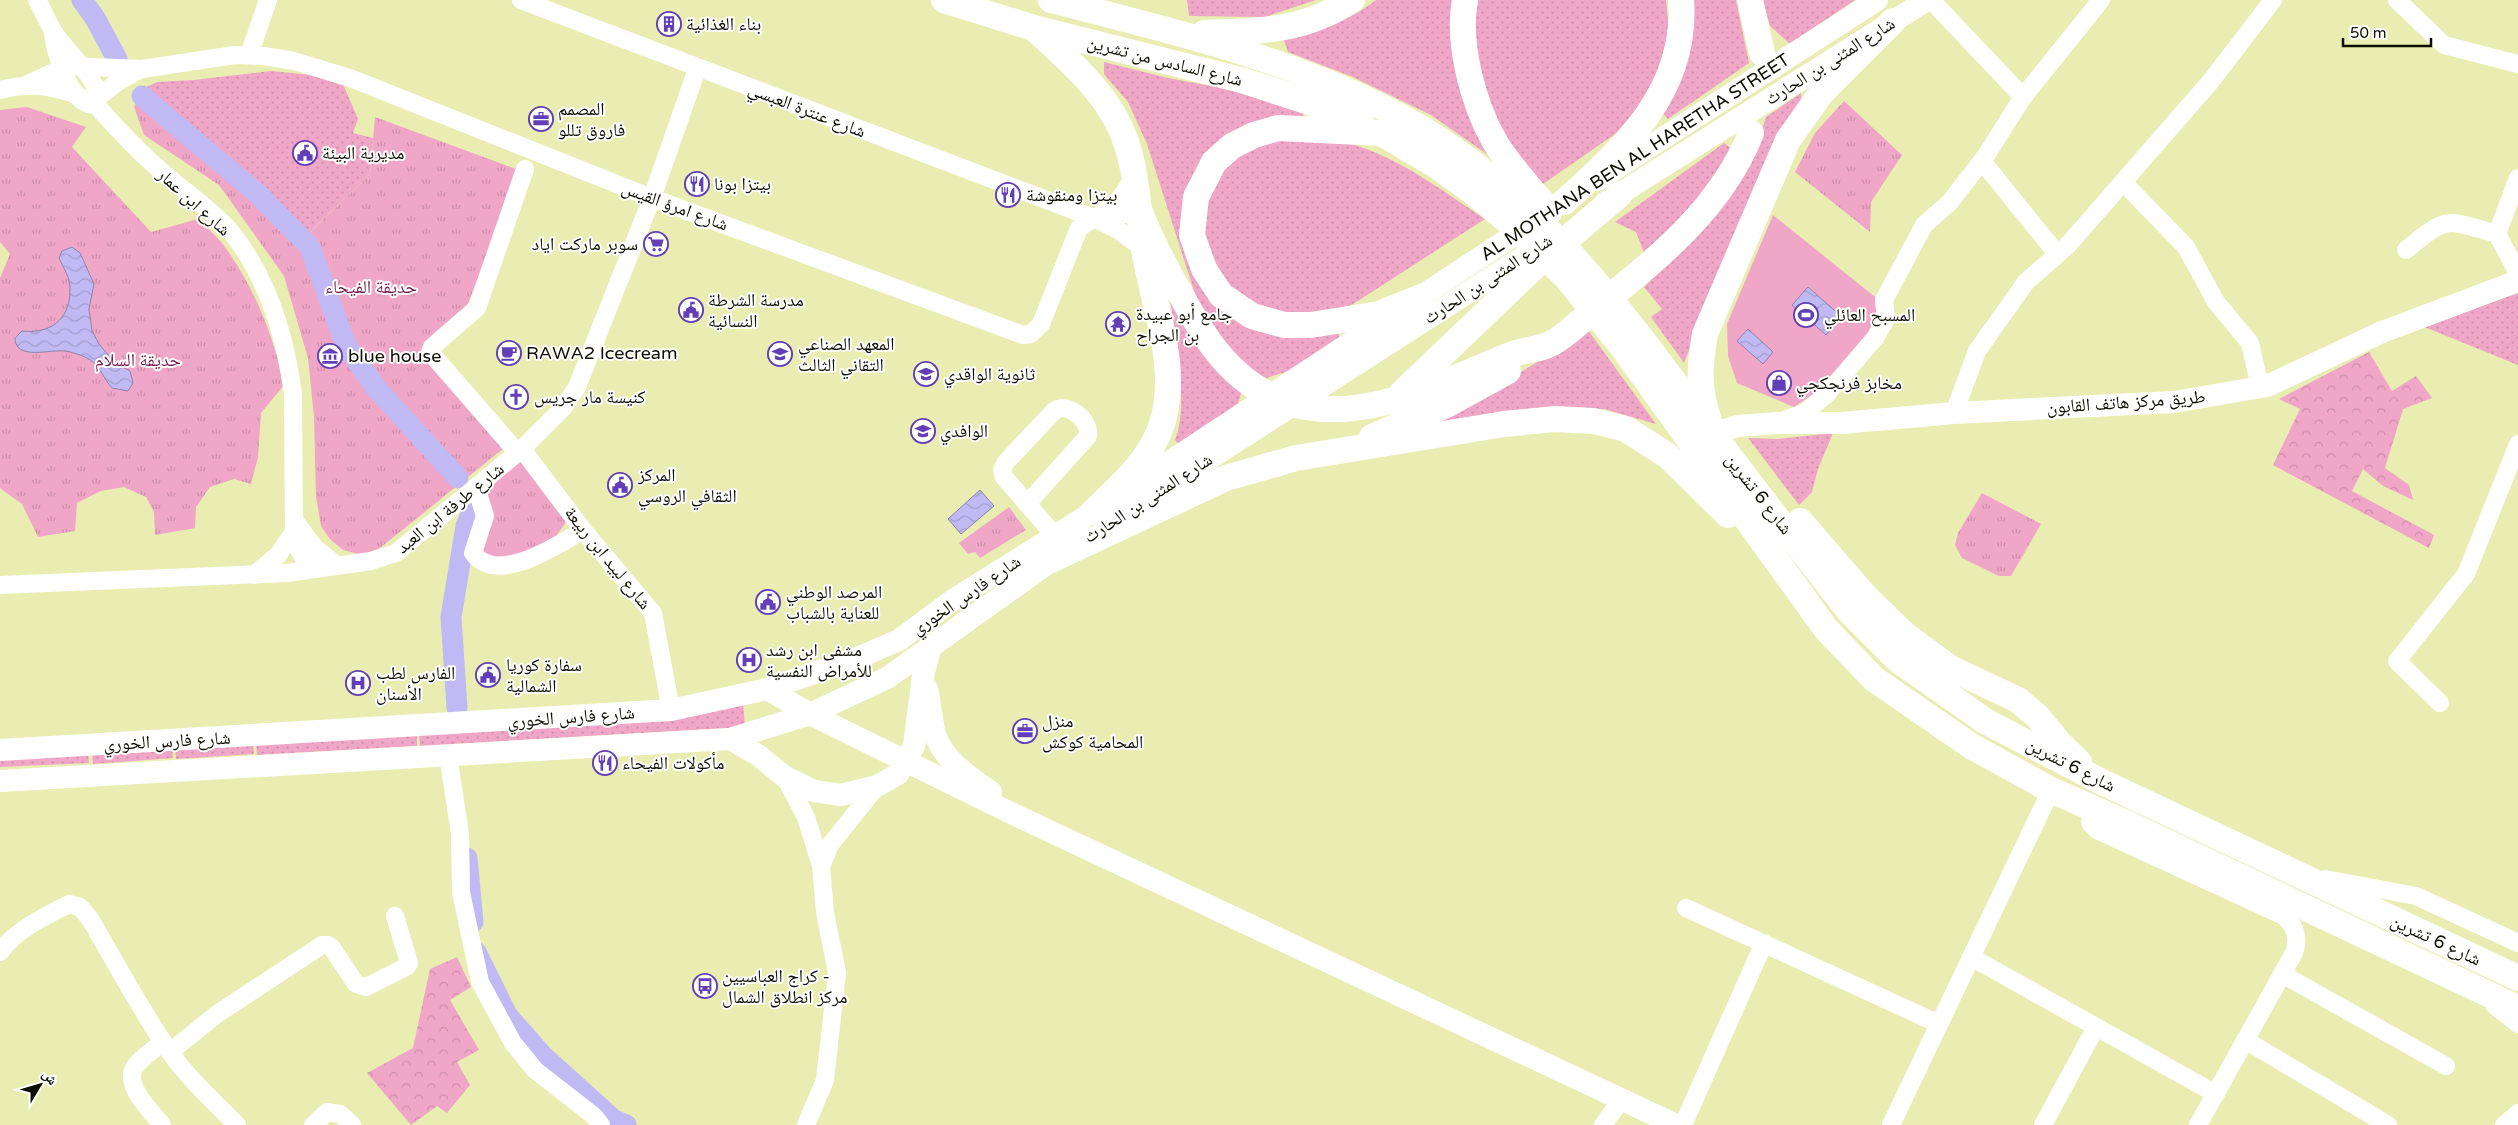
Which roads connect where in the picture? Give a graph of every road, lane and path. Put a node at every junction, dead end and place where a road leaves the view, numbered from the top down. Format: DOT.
graph roads {
  1 [pos="37,0"];
  2 [pos="268,0"];
  3 [pos="521,0"];
  4 [pos="944,0"];
  5 [pos="1052,0"];
  6 [pos="1352,0"];
  7 [pos="1466,0"];
  8 [pos="1681,0"];
  9 [pos="1750,0"];
  10 [pos="1877,0"];
  11 [pos="1929,0"];
  12 [pos="2101,0"];
  13 [pos="2273,0"];
  14 [pos="2397,0"];
  15 [pos="1893,21"];
  16 [pos="1034,28"];
  17 [pos="53,31"];
  18 [pos="1185,34"];
  19 [pos="1762,53"];
  20 [pos="249,55"];
  21 [pos="2518,64"];
  22 [pos="83,67"];
  23 [pos="60,68"];
  24 [pos="142,69"];
  25 [pos="697,69"];
  26 [pos="28,84"];
  27 [pos="0,90"];
  28 [pos="80,97"];
  29 [pos="2023,97"];
  30 [pos="97,101"];
  31 [pos="1388,123"];
  32 [pos="1751,133"];
  33 [pos="1982,161"];
  34 [pos="525,169"];
  35 [pos="1134,174"];
  36 [pos="2518,178"];
  37 [pos="2123,182"];
  38 [pos="1620,194"];
  39 [pos="652,198"];
  40 [pos="1564,202"];
  41 [pos="1140,212"];
  42 [pos="1094,218"];
  43 [pos="2497,234"];
  44 [pos="1144,249"];
  45 [pos="2406,250"];
  46 [pos="2057,254"];
  47 [pos="2518,273"];
  48 [pos="2518,281"];
  49 [pos="1421,297"];
  50 [pos="1641,340"];
  51 [pos="1550,344"];
  52 [pos="2260,387"];
  53 [pos="1394,400"];
  54 [pos="1954,413"];
  55 [pos="1777,423"];
  56 [pos="1718,440"];
  57 [pos="2518,444"];
  58 [pos="1349,448"];
  59 [pos="520,450"];
  60 [pos="476,487"];
  61 [pos="1027,504"];
  62 [pos="1093,512"];
  63 [pos="294,525"];
  64 [pos="583,530"];
  65 [pos="1053,548"];
  66 [pos="1777,562"];
  67 [pos="337,566"];
  68 [pos="310,569"];
  69 [pos="254,575"];
  70 [pos="0,585"];
  71 [pos="930,650"];
  72 [pos="923,676"];
  73 [pos="767,689"];
  74 [pos="2440,703"];
  75 [pos="671,710"];
  76 [pos="810,714"];
  77 [pos="730,739"];
  78 [pos="0,750"];
  79 [pos="448,755"];
  80 [pos="907,761"];
  81 [pos="785,777"];
  82 [pos="0,780"];
  83 [pos="877,786"];
  84 [pos="2051,790"];
  85 [pos="2094,809"];
  86 [pos="1013,814"];
  87 [pos="821,866"];
  88 [pos="2292,873"];
  89 [pos="1686,908"];
  90 [pos="395,916"];
  91 [pos="3,942"];
  92 [pos="1764,943"];
  93 [pos="2518,943"];
  94 [pos="1971,957"];
  95 [pos="2282,974"];
  96 [pos="2518,978"];
  97 [pos="2470,986"];
  98 [pos="2518,1008"];
  99 [pos="1940,1024"];
  100 [pos="2518,1024"];
  101 [pos="2096,1027"];
  102 [pos="2245,1040"];
  103 [pos="166,1047"];
  104 [pos="2446,1066"];
  105 [pos="2216,1094"];
  106 [pos="1621,1100"];
  107 [pos="2518,1113"];
  108 [pos="162,1125"];
  109 [pos="237,1125"];
  110 [pos="312,1125"];
  111 [pos="352,1125"];
  112 [pos="601,1125"];
  113 [pos="806,1125"];
  114 [pos="1603,1125"];
  115 [pos="1676,1125"];
  116 [pos="1683,1125"];
  117 [pos="1891,1125"];
  118 [pos="2043,1125"];
  119 [pos="2198,1125"];
  120 [pos="2388,1125"];
  121 [pos="2504,1125"];
  1 -- 17 [label="street, شارع ابن عمار"];
  2 -- 20 [label="street"];
  3 -- 25 [label="street, شارع عنترة العبسي"];
  4 -- 16 [label="highway, شارع السادس من تشرين"];
  5 -- 18 [label="highway, شارع السادس من تشرين"];
  6 -- 18 [label="highway"];
  7 -- 50 [label="highway"];
  8 -- 40 [label="highway"];
  9 -- 19 [label="highway"];
  10 -- 40 [label="main road, AL MOTHANA BEN AL HARETHA STREET"];
  11 -- 15 [label="main road, شارع المثنى بن الحارث"];
  11 -- 29 [label="street"];
  12 -- 29 [label="street"];
  13 -- 37 [label="street"];
  14 -- 21 [label="street"];
  15 -- 38 [label="main road, شارع المثنى بن الحارث"];
  15 -- 56 [label="highway"];
  16 -- 31 [label="highway, شارع السادس من تشرين"];
  16 -- 35 [label="highway"];
  17 -- 22 [label="street, شارع ابن عمار"];
  17 -- 23 [label="street, شارع ابن عمار"];
  18 -- 31 [label="highway, شارع السادس من تشرين"];
  20 -- 24 [label="street, شارع امرؤ القيس"];
  20 -- 39 [label="street, شارع امرؤ القيس"];
  22 -- 23 [label="street"];
  22 -- 24 [label="street"];
  22 -- 30 [label="street, شارع ابن عمار"];
  23 -- 26 [label="street"];
  23 -- 28 [label="street, شارع ابن عمار"];
  24 -- 30 [label="street"];
  25 -- 39 [label="street, شارع طرفة ابن العبد"];
  25 -- 42 [label="street, شارع عنترة العبسي"];
  26 -- 27 [label="street"];
  26 -- 28 [label="street"];
  28 -- 30 [label="street, شارع ابن عمار"];
  29 -- 33 [label="street"];
  30 -- 63 [label="street, شارع ابن عمار"];
  31 -- 49 [label="highway"];
  31 -- 50 [label="highway"];
  31 -- 66 [label="highway, شارع 6 تشرين"];
  32 -- 51 [label="highway"];
  33 -- 46 [label="street"];
  33 -- 55 [label="street"];
  34 -- 59 [label="street, شارع لبيد ابن ربيعة"];
  35 -- 41 [label="highway"];
  35 -- 42 [label="street"];
  36 -- 43 [label="street"];
  37 -- 46 [label="street"];
  37 -- 52 [label="street"];
  38 -- 53 [label="highway"];
  38 -- 65 [label="main road, شارع المثنى بن الحارث"];
  39 -- 42 [label="street, شارع امرؤ القيس"];
  39 -- 59 [label="street, شارع طرفة ابن العبد"];
  40 -- 49 [label="main road, AL MOTHANA BEN AL HARETHA STREET"];
  41 -- 42 [label="street"];
  41 -- 44 [label="highway"];
  41 -- 53 [label="highway"];
  42 -- 44 [label="street, شارع عنترة العبسي"];
  43 -- 45 [label="street"];
  43 -- 47 [label="street"];
  44 -- 62 [label="highway"];
  46 -- 54 [label="street"];
  48 -- 52 [label="main road, طريق مركز هاتف القابون"];
  49 -- 62 [label="main road, AL MOTHANA BEN AL HARETHA STREET"];
  50 -- 56 [label="highway, شارع 6 تشرين"];
  51 -- 53 [label="highway"];
  51 -- 58 [label="highway"];
  52 -- 54 [label="main road, طريق مركز هاتف القابون"];
  54 -- 55 [label="main road, طريق مركز هاتف القابون"];
  55 -- 56 [label="main road, طريق مركز هاتف القابون"];
  56 -- 88 [label="highway, شارع 6 تشرين"];
  57 -- 74 [label="street"];
  58 -- 65 [label="highway"];
  58 -- 66 [label="highway"];
  59 -- 60 [label="street, شارع طرفة ابن العبد"];
  59 -- 64 [label="street, شارع لبيد ابن ربيعة"];
  60 -- 64 [label="street"];
  60 -- 67 [label="street, شارع طرفة ابن العبد"];
  61 -- 61 [label="street"];
  61 -- 65 [label="street"];
  62 -- 65 [label="main road, شارع فارس الخوري"];
  63 -- 67 [label="street"];
  63 -- 68 [label="street, شارع ابن عمار"];
  63 -- 69 [label="street"];
  64 -- 75 [label="street, شارع لبيد ابن ربيعة"];
  65 -- 71 [label="main road, شارع فارس الخوري"];
  65 -- 73 [label="main road, شارع فارس الخوري"];
  66 -- 84 [label="highway, شارع 6 تشرين"];
  67 -- 68 [label="street, شارع طرفة ابن العبد"];
  68 -- 69 [label="street, شارع طرفة ابن العبد"];
  69 -- 70 [label="street, شارع طرفة ابن العبد"];
  71 -- 72 [label="main road"];
  71 -- 76 [label="main road, شارع فارس الخوري"];
  72 -- 80 [label="main road"];
  72 -- 86 [label="main road"];
  73 -- 75 [label="main road, شارع فارس الخوري"];
  73 -- 76 [label="main road"];
  75 -- 78 [label="main road, شارع فارس الخوري"];
  76 -- 77 [label="main road, شارع فارس الخوري"];
  76 -- 80 [label="main road"];
  77 -- 79 [label="main road, شارع فارس الخوري"];
  77 -- 81 [label="main road"];
  79 -- 82 [label="main road, شارع فارس الخوري"];
  79 -- 112 [label="street"];
  80 -- 83 [label="main road"];
  80 -- 86 [label="main road"];
  81 -- 83 [label="main road"];
  81 -- 87 [label="street"];
  83 -- 87 [label="street"];
  84 -- 85 [label="highway, شارع 6 تشرين"];
  84 -- 94 [label="street"];
  85 -- 95 [label="street"];
  85 -- 97 [label="highway, شارع 6 تشرين"];
  86 -- 106 [label="main road"];
  87 -- 113 [label="street"];
  88 -- 93 [label="street"];
  88 -- 96 [label="highway, شارع 6 تشرين"];
  89 -- 92 [label="street"];
  90 -- 103 [label="street"];
  91 -- 103 [label="street"];
  92 -- 99 [label="street"];
  92 -- 116 [label="street"];
  94 -- 99 [label="street"];
  94 -- 101 [label="street"];
  95 -- 102 [label="street"];
  95 -- 104 [label="street"];
  97 -- 98 [label="highway, شارع 6 تشرين"];
  97 -- 100 [label="street"];
  99 -- 117 [label="street"];
  101 -- 105 [label="street"];
  101 -- 118 [label="street"];
  102 -- 105 [label="street"];
  102 -- 120 [label="street"];
  103 -- 108 [label="street"];
  103 -- 109 [label="street"];
  105 -- 119 [label="street"];
  106 -- 114 [label="street"];
  106 -- 115 [label="main road"];
  107 -- 121 [label="street"];
  110 -- 111 [label="street"];
}
